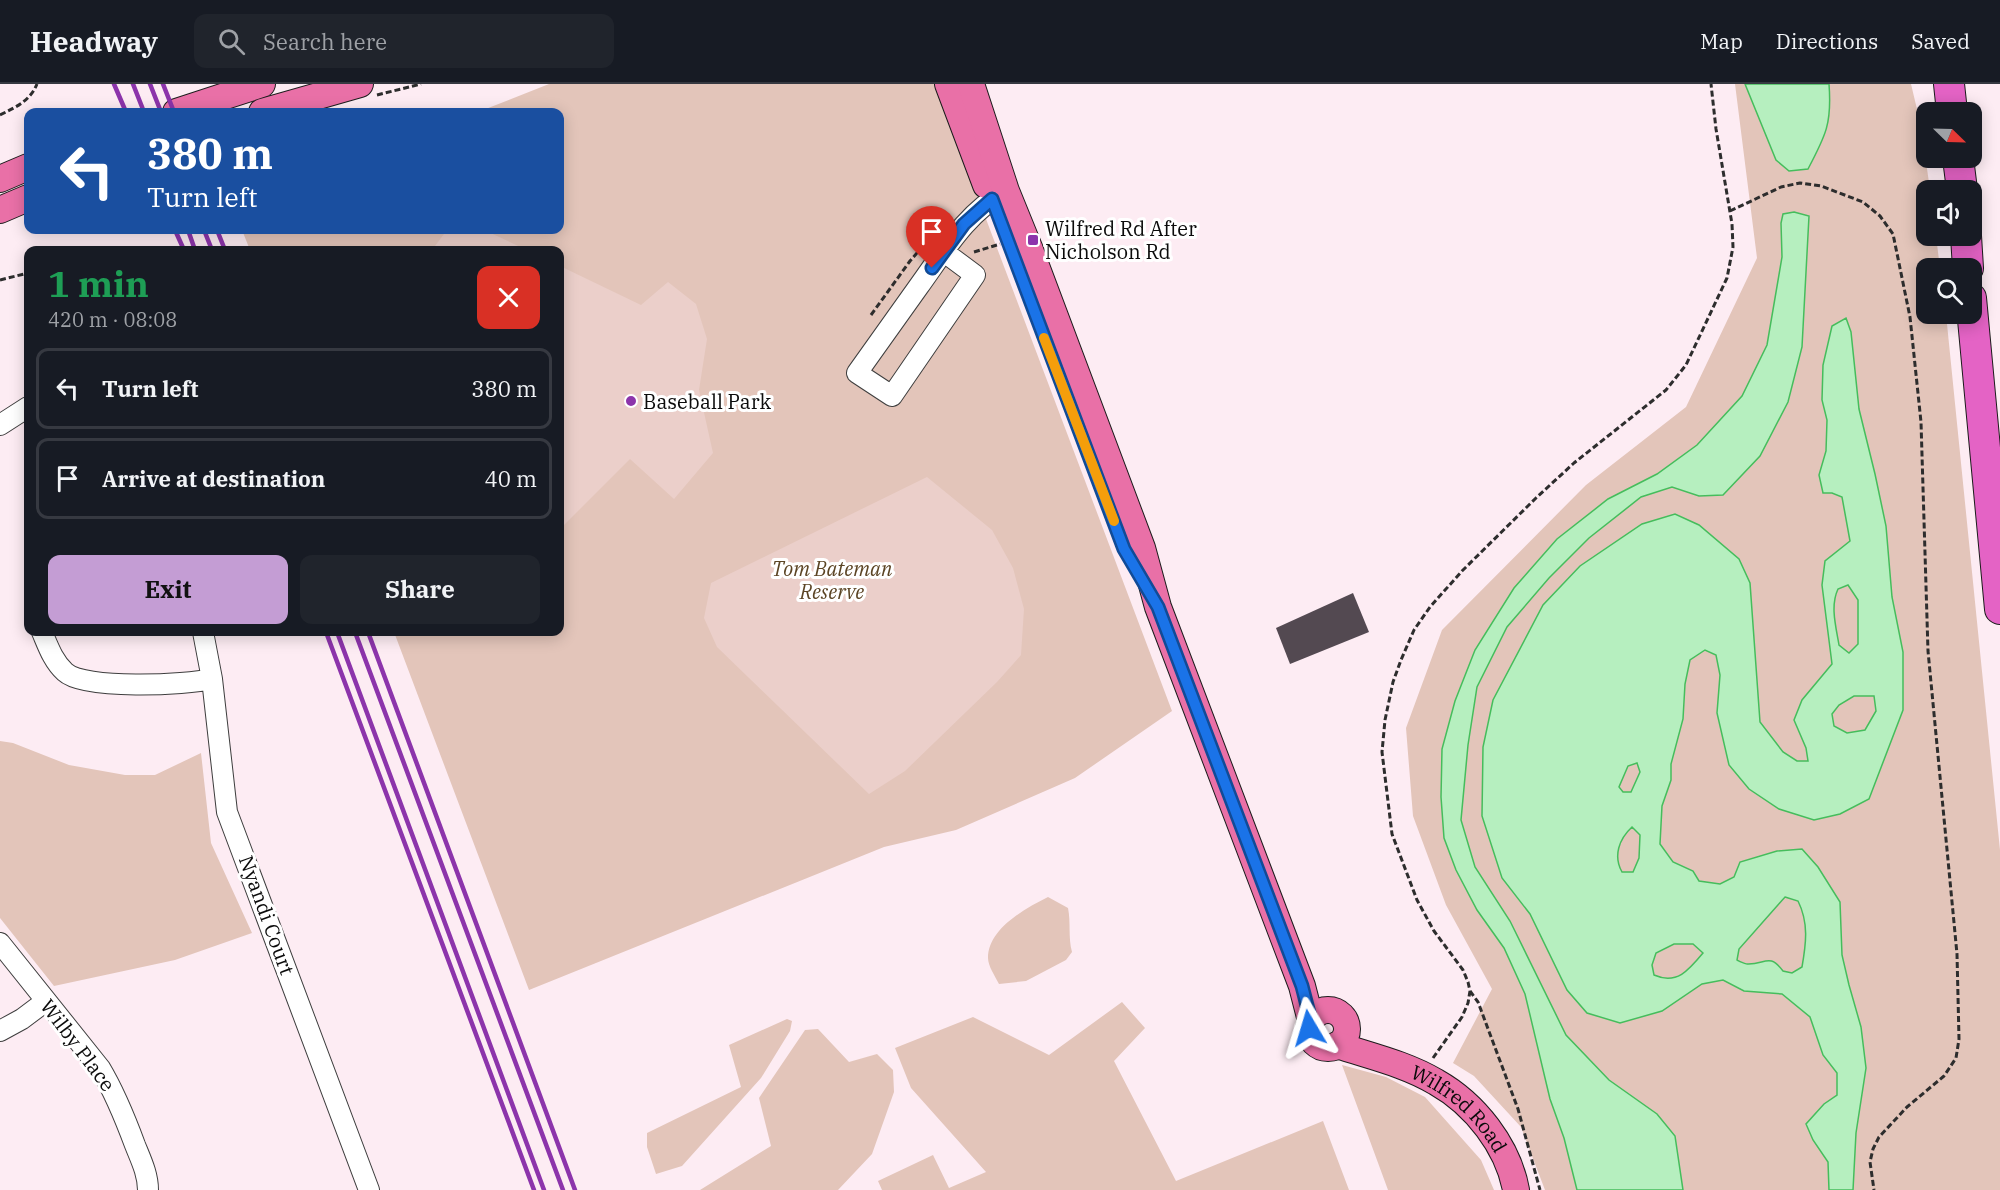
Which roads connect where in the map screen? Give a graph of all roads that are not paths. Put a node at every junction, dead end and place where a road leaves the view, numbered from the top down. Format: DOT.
graph roads {
  1 [pos="262,84"];
  2 [pos="360,84"];
  3 [pos="948,84"];
  4 [pos="971,84"];
  5 [pos="1948,84"];
  6 [pos="1951,102"];
  7 [pos="188,108"];
  8 [pos="276,108"];
  9 [pos="24,169"];
  10 [pos="0,179"];
  11 [pos="999,195"];
  12 [pos="24,200"];
  13 [pos="0,210"];
  14 [pos="944,252"];
  15 [pos="1973,324"];
  16 [pos="24,410"];
  17 [pos="0,425"];
  18 [pos="2000,609"];
  19 [pos="43,636"];
  20 [pos="204,636"];
  21 [pos="212,679"];
  22 [pos="0,943"];
  23 [pos="46,1001"];
  24 [pos="0,1031"];
  25 [pos="148,1190"];
  26 [pos="369,1190"];
  27 [pos="1516,1190"];
  1 -- 7 [label="main road"];
  2 -- 8 [label="main road"];
  3 -- 11 [label="main road"];
  4 -- 11 [label="main road"];
  5 -- 6 [label="highway"];
  9 -- 10 [label="main road"];
  11 -- 14 [label="street"];
  11 -- 27 [label="main road, Wilfred Road"];
  12 -- 13 [label="main road"];
  14 -- 14 [label="street"];
  15 -- 18 [label="highway"];
  16 -- 17 [label="street"];
  19 -- 21 [label="street"];
  20 -- 21 [label="street, Nyandi Court"];
  21 -- 26 [label="street, Nyandi Court"];
  22 -- 23 [label="street, Wilby Place"];
  23 -- 24 [label="street"];
  23 -- 25 [label="street, Wilby Place"];
}
